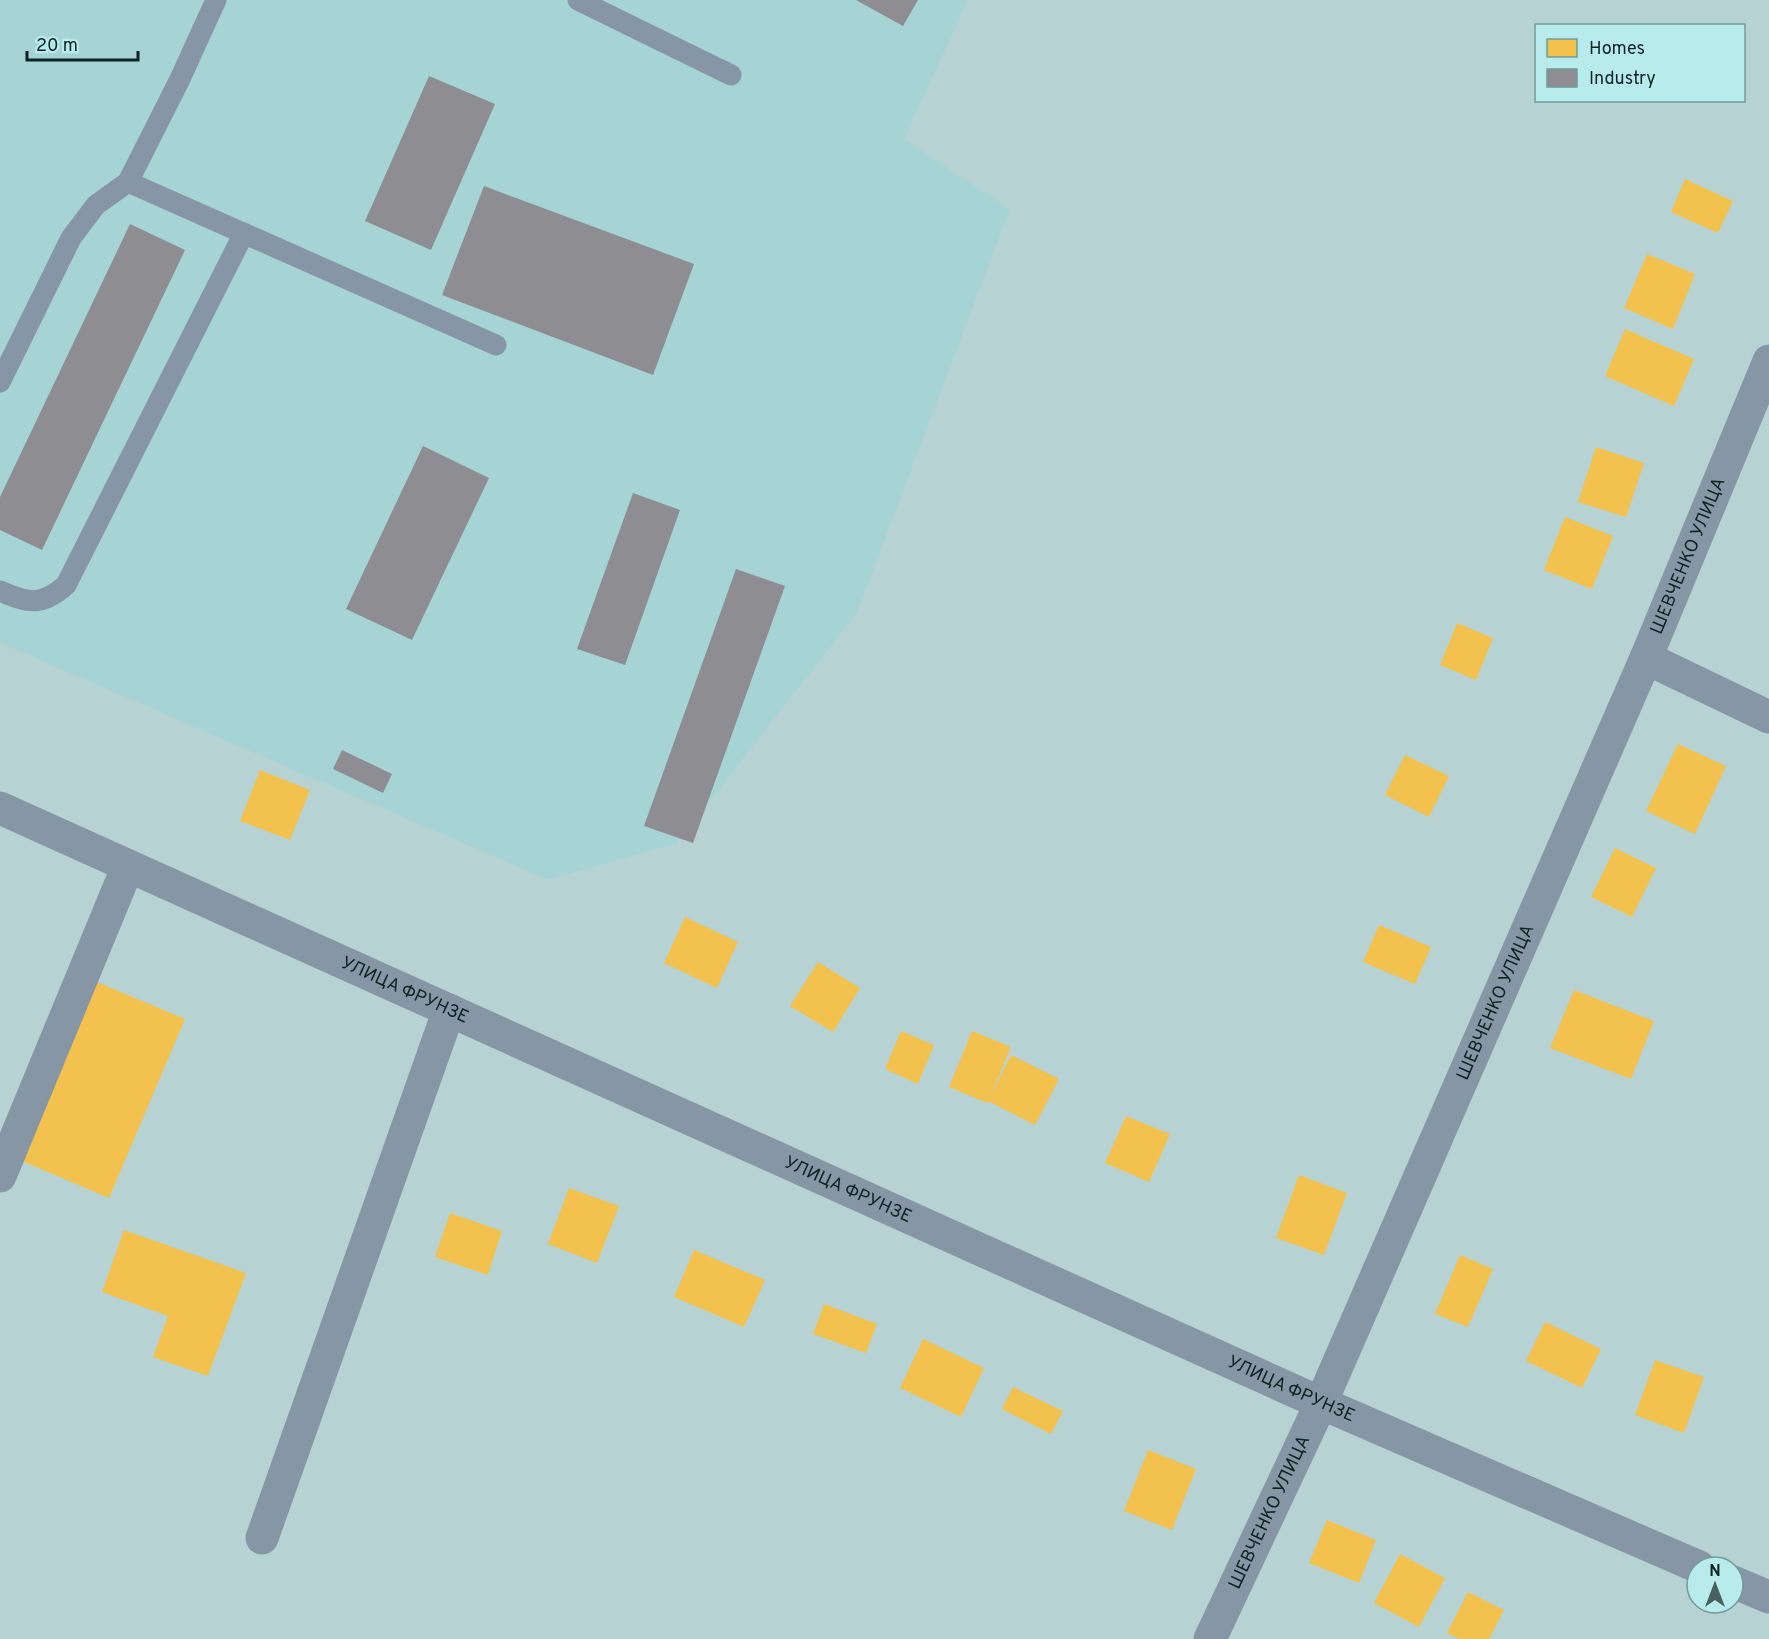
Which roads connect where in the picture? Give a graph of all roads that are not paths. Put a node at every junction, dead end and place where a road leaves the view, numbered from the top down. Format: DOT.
graph roads {
  1 [pos="216,0"];
  2 [pos="578,0"];
  3 [pos="731,75"];
  4 [pos="128,182"];
  5 [pos="244,233"];
  6 [pos="496,345"];
  7 [pos="1769,361"];
  8 [pos="0,382"];
  9 [pos="0,591"];
  10 [pos="1646,658"];
  11 [pos="1769,717"];
  12 [pos="0,808"];
  13 [pos="128,866"];
  14 [pos="449,1010"];
  15 [pos="0,1176"];
  16 [pos="1321,1403"];
  17 [pos="262,1538"];
  18 [pos="1685,1561"];
  19 [pos="1745,1587"];
  20 [pos="1769,1597"];
  21 [pos="1210,1639"];
  1 -- 4 [label="lane"];
  2 -- 3 [label="lane"];
  4 -- 5 [label="lane"];
  4 -- 8 [label="lane"];
  5 -- 6 [label="lane"];
  5 -- 9 [label="lane"];
  7 -- 10 [label="street, ШЕВЧЕНКО УЛИЦА"];
  10 -- 11 [label="street"];
  10 -- 16 [label="street, ШЕВЧЕНКО УЛИЦА"];
  12 -- 13 [label="street, УЛИЦА ФРУНЗЕ"];
  13 -- 14 [label="street, УЛИЦА ФРУНЗЕ"];
  13 -- 15 [label="street"];
  14 -- 16 [label="street, УЛИЦА ФРУНЗЕ"];
  14 -- 17 [label="street"];
  16 -- 18 [label="street, УЛИЦА ФРУНЗЕ"];
  16 -- 21 [label="street, ШЕВЧЕНКО УЛИЦА"];
  19 -- 20 [label="street"];
}
